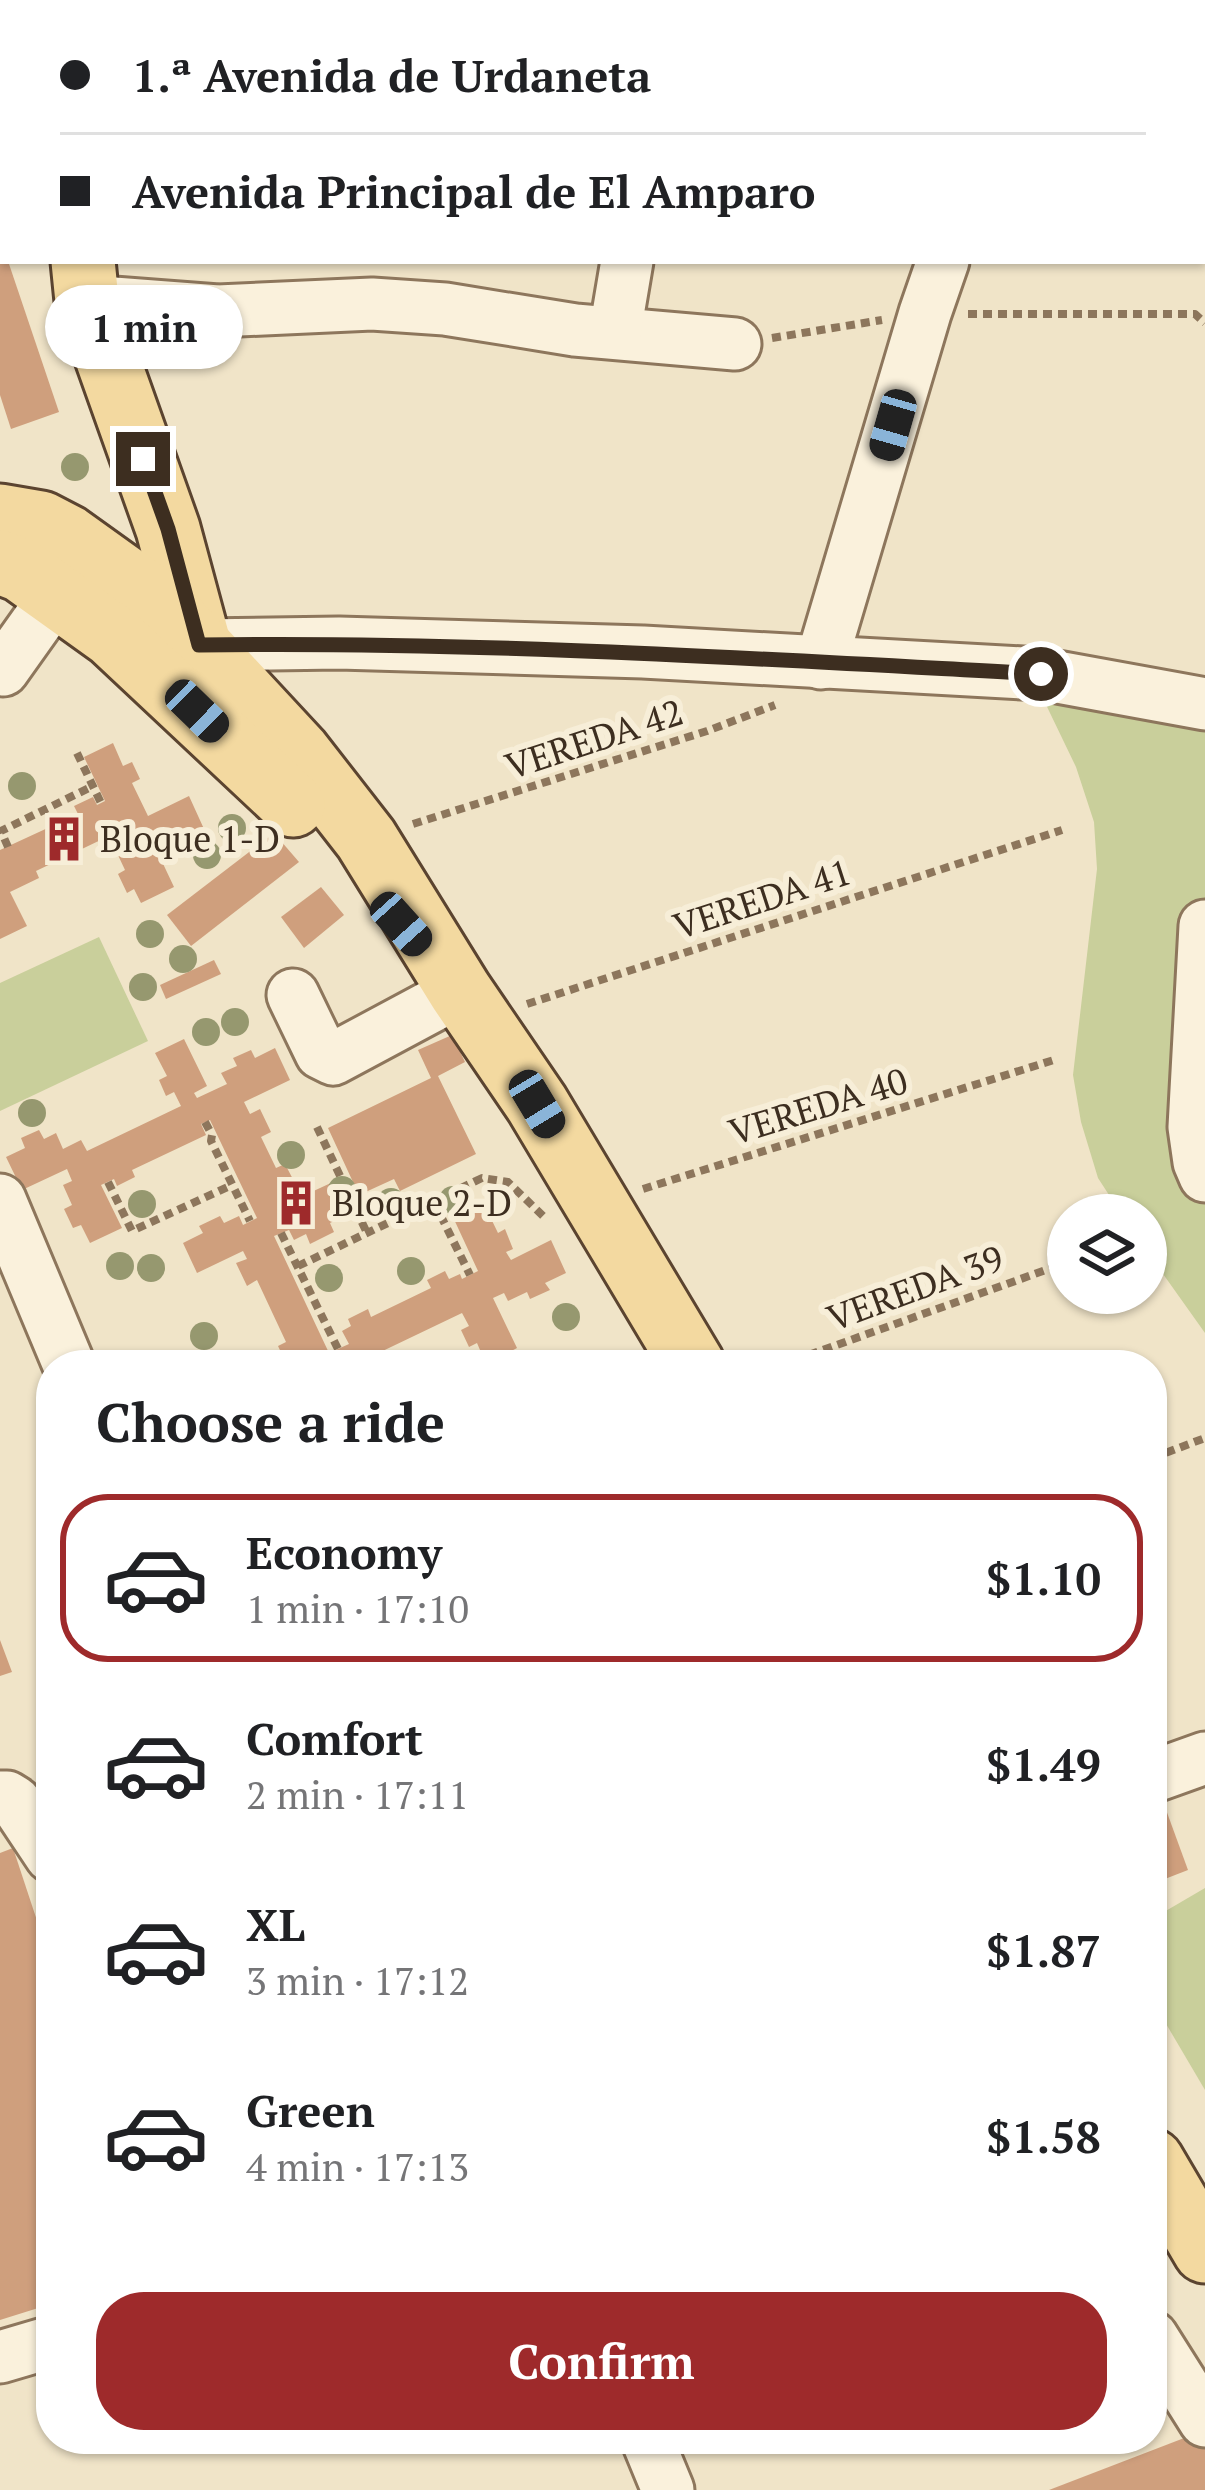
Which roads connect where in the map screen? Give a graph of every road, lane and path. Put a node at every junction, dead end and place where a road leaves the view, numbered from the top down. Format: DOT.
graph roads {
  1 [pos="626,264"];
  2 [pos="942,264"];
  3 [pos="85,281"];
  4 [pos="925,314"];
  5 [pos="1205,322"];
  6 [pos="615,332"];
  7 [pos="735,344"];
  8 [pos="0,516"];
  9 [pos="0,562"];
  10 [pos="57,594"];
  11 [pos="113,635"];
  12 [pos="199,645"];
  13 [pos="821,663"];
  14 [pos="3,670"];
  15 [pos="1205,704"];
  16 [pos="197,711"];
  17 [pos="77,753"];
  18 [pos="93,786"];
  19 [pos="101,803"];
  20 [pos="1062,830"];
  21 [pos="366,839"];
  22 [pos="8,847"];
  23 [pos="1205,926"];
  24 [pos="293,994"];
  25 [pos="465,998"];
  26 [pos="1057,1059"];
  27 [pos="206,1122"];
  28 [pos="317,1127"];
  29 [pos="1205,1175"];
  30 [pos="108,1182"];
  31 [pos="232,1185"];
  32 [pos="0,1200"];
  33 [pos="434,1202"];
  34 [pos="571,1212"];
  35 [pos="250,1222"];
  36 [pos="281,1233"];
  37 [pos="367,1234"];
  38 [pos="298,1266"];
  39 [pos="1047,1270"];
  40 [pos="470,1275"];
  41 [pos="338,1349"];
  42 [pos="63,1350"];
  43 [pos="682,1350"];
  44 [pos="823,1350"];
  45 [pos="1205,1438"];
  46 [pos="1167,1452"];
  47 [pos="1205,1758"];
  48 [pos="1167,1772"];
  49 [pos="0,1797"];
  50 [pos="36,1834"];
  51 [pos="1167,2187"];
  52 [pos="1205,2252"];
  53 [pos="36,2346"];
  54 [pos="0,2357"];
  55 [pos="1167,2361"];
  56 [pos="1205,2421"];
  57 [pos="653,2454"];
  58 [pos="668,2490"];
  1 -- 6 [label="street"];
  2 -- 4 [label="street"];
  3 -- 6 [label="street"];
  3 -- 12 [label="main road"];
  4 -- 5 [label="path"];
  4 -- 7 [label="path"];
  4 -- 13 [label="street"];
  6 -- 7 [label="street"];
  8 -- 12 [label="main road"];
  9 -- 10 [label="main road"];
  10 -- 11 [label="main road"];
  10 -- 14 [label="street"];
  11 -- 12 [label="main road"];
  11 -- 16 [label="main road"];
  12 -- 13 [label="street"];
  12 -- 16 [label="main road"];
  12 -- 21 [label="main road"];
  13 -- 15 [label="street"];
  13 -- 21 [label="path, VEREDA 42"];
  16 -- 25 [label="main road"];
  17 -- 18 [label="path"];
  18 -- 19 [label="path"];
  18 -- 22 [label="path"];
  20 -- 25 [label="path, VEREDA 41"];
  21 -- 25 [label="main road"];
  23 -- 29 [label="street"];
  24 -- 25 [label="street"];
  25 -- 34 [label="main road"];
  26 -- 34 [label="path, VEREDA 40"];
  27 -- 31 [label="path"];
  28 -- 37 [label="path"];
  30 -- 31 [label="path"];
  31 -- 35 [label="path"];
  32 -- 42 [label="street"];
  33 -- 34 [label="path"];
  33 -- 37 [label="path"];
  33 -- 40 [label="path"];
  34 -- 43 [label="main road"];
  36 -- 38 [label="path"];
  37 -- 38 [label="path"];
  38 -- 41 [label="path"];
  39 -- 44 [label="path, VEREDA 39"];
  45 -- 46 [label="path"];
  47 -- 48 [label="street"];
  49 -- 50 [label="street"];
  51 -- 52 [label="main road"];
  53 -- 54 [label="street"];
  55 -- 56 [label="street"];
  57 -- 58 [label="street"];
}
